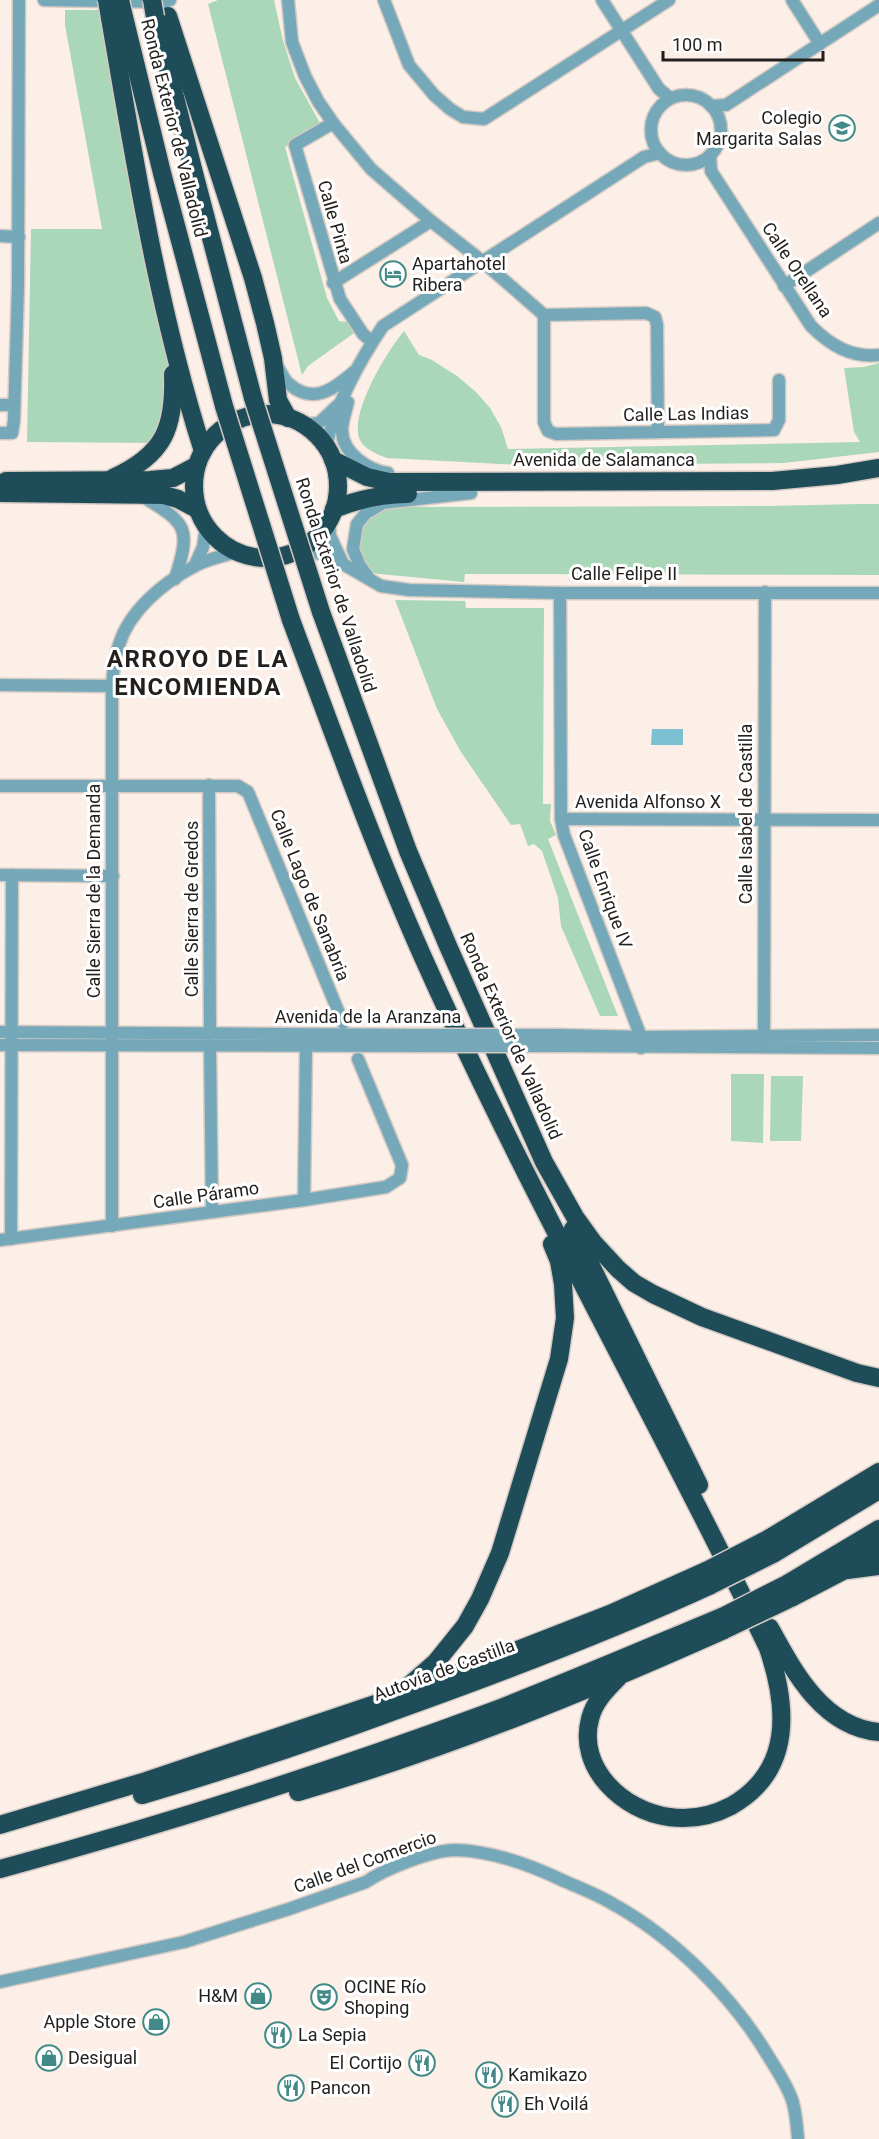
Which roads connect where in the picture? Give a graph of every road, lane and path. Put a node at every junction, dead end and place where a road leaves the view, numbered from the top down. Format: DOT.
graph roads {
  1 [pos="19,0"];
  2 [pos="45,0"];
  3 [pos="288,0"];
  4 [pos="384,0"];
  5 [pos="602,0"];
  6 [pos="669,0"];
  7 [pos="792,0"];
  8 [pos="879,5"];
  9 [pos="162,7"];
  10 [pos="116,9"];
  11 [pos="623,30"];
  12 [pos="820,44"];
  13 [pos="665,101"];
  14 [pos="726,105"];
  15 [pos="711,106"];
  16 [pos="719,120"];
  17 [pos="333,123"];
  18 [pos="652,141"];
  19 [pos="660,153"];
  20 [pos="710,155"];
  21 [pos="644,157"];
  22 [pos="697,163"];
  23 [pos="711,171"];
  24 [pos="431,221"];
  25 [pos="879,223"];
  26 [pos="0,236"];
  27 [pos="19,237"];
  28 [pos="482,261"];
  29 [pos="333,283"];
  30 [pos="784,286"];
  31 [pos="544,315"];
  32 [pos="372,342"];
  33 [pos="172,345"];
  34 [pos="879,355"];
  35 [pos="273,358"];
  36 [pos="355,374"];
  37 [pos="779,380"];
  38 [pos="343,400"];
  39 [pos="0,405"];
  40 [pos="14,405"];
  41 [pos="296,421"];
  42 [pos="658,432"];
  43 [pos="0,433"];
  44 [pos="329,453"];
  45 [pos="199,458"];
  46 [pos="879,468"];
  47 [pos="879,480"];
  48 [pos="0,481"];
  49 [pos="107,481"];
  50 [pos="472,487"];
  51 [pos="0,493"];
  52 [pos="139,494"];
  53 [pos="197,509"];
  54 [pos="332,515"];
  55 [pos="207,527"];
  56 [pos="304,547"];
  57 [pos="237,552"];
  58 [pos="343,564"];
  59 [pos="195,566"];
  60 [pos="175,579"];
  61 [pos="371,580"];
  62 [pos="560,592"];
  63 [pos="765,592"];
  64 [pos="879,593"];
  65 [pos="0,685"];
  66 [pos="112,686"];
  67 [pos="209,785"];
  68 [pos="0,786"];
  69 [pos="112,786"];
  70 [pos="561,819"];
  71 [pos="763,820"];
  72 [pos="879,820"];
  73 [pos="6,875"];
  74 [pos="113,876"];
  75 [pos="343,1023"];
  76 [pos="6,1032"];
  77 [pos="879,1035"];
  78 [pos="764,1036"];
  79 [pos="112,1039"];
  80 [pos="210,1040"];
  81 [pos="415,1040"];
  82 [pos="641,1043"];
  83 [pos="6,1045"];
  84 [pos="306,1046"];
  85 [pos="879,1048"];
  86 [pos="358,1059"];
  87 [pos="510,1142"];
  88 [pos="544,1162"];
  89 [pos="304,1200"];
  90 [pos="212,1212"];
  91 [pos="112,1226"];
  92 [pos="6,1239"];
  93 [pos="879,1378"];
  94 [pos="879,1472"];
  95 [pos="879,1490"];
  96 [pos="879,1529"];
  97 [pos="770,1546"];
  98 [pos="879,1546"];
  99 [pos="879,1566"];
  100 [pos="843,1571"];
  101 [pos="709,1577"];
  102 [pos="788,1591"];
  103 [pos="724,1623"];
  104 [pos="618,1678"];
  105 [pos="396,1696"];
  106 [pos="879,1732"];
  107 [pos="0,1825"];
  108 [pos="0,1834"];
  109 [pos="68,1851"];
  110 [pos="0,1869"];
  111 [pos="0,1982"];
  112 [pos="798,2139"];
  1 -- 27 [label="street"];
  2 -- 9 [label="street"];
  3 -- 17 [label="street"];
  4 -- 11 [label="street"];
  5 -- 11 [label="street"];
  6 -- 11 [label="street"];
  7 -- 12 [label="street"];
  8 -- 12 [label="street"];
  9 -- 35 [label="highway"];
  9 -- 88 [label="highway, Ronda Exterior de Valladolid, bridge"];
  10 -- 33 [label="highway"];
  10 -- 87 [label="highway, Ronda Exterior de Valladolid, bridge"];
  11 -- 13 [label="street"];
  12 -- 14 [label="street"];
  13 -- 15 [label="street"];
  13 -- 18 [label="street"];
  14 -- 15 [label="street"];
  14 -- 16 [label="street"];
  15 -- 16 [label="street"];
  16 -- 20 [label="street"];
  17 -- 24 [label="street"];
  17 -- 29 [label="street, Calle Pinta"];
  18 -- 19 [label="street"];
  18 -- 21 [label="street"];
  19 -- 21 [label="street"];
  19 -- 22 [label="street"];
  20 -- 22 [label="street"];
  20 -- 23 [label="street, Calle Orellana"];
  21 -- 28 [label="street"];
  22 -- 23 [label="street, Calle Orellana"];
  23 -- 30 [label="street, Calle Orellana"];
  24 -- 28 [label="street"];
  24 -- 29 [label="street"];
  25 -- 30 [label="street"];
  26 -- 27 [label="street"];
  27 -- 40 [label="street"];
  28 -- 31 [label="street"];
  28 -- 32 [label="street"];
  29 -- 32 [label="street, Calle Pinta"];
  30 -- 34 [label="street, Calle Orellana"];
  31 -- 42 [label="street"];
  31 -- 42 [label="street, Calle Las Indias"];
  32 -- 36 [label="street"];
  33 -- 45 [label="highway"];
  33 -- 49 [label="highway"];
  35 -- 36 [label="street"];
  35 -- 41 [label="highway"];
  36 -- 38 [label="street"];
  36 -- 50 [label="street"];
  37 -- 42 [label="street, Calle Las Indias"];
  38 -- 41 [label="street"];
  38 -- 44 [label="street"];
  39 -- 40 [label="street"];
  40 -- 43 [label="street"];
  41 -- 44 [label="highway"];
  41 -- 45 [label="highway"];
  44 -- 50 [label="highway, Avenida de Salamanca"];
  44 -- 54 [label="highway"];
  45 -- 49 [label="highway"];
  45 -- 53 [label="highway"];
  46 -- 50 [label="highway, Avenida de Salamanca"];
  47 -- 50 [label="highway, Avenida de Salamanca"];
  48 -- 49 [label="highway"];
  50 -- 54 [label="highway, Avenida de Salamanca"];
  50 -- 61 [label="street, Avenida de Salamanca"];
  51 -- 52 [label="highway"];
  52 -- 53 [label="highway"];
  52 -- 60 [label="street"];
  53 -- 55 [label="highway"];
  54 -- 56 [label="highway"];
  54 -- 58 [label="street"];
  55 -- 57 [label="highway"];
  55 -- 59 [label="street"];
  56 -- 57 [label="highway"];
  56 -- 58 [label="street, Calle Felipe II"];
  57 -- 59 [label="street, Calle Sierra de la Demanda"];
  58 -- 61 [label="street, Calle Felipe II"];
  59 -- 60 [label="street, Calle Sierra de la Demanda"];
  60 -- 66 [label="street, Calle Sierra de la Demanda"];
  61 -- 62 [label="street, Calle Felipe II"];
  62 -- 63 [label="street, Calle Felipe II"];
  62 -- 70 [label="street, Calle Enrique IV"];
  63 -- 64 [label="street, Calle Felipe II"];
  63 -- 71 [label="street, Calle Isabel de Castilla"];
  65 -- 66 [label="street"];
  66 -- 69 [label="street, Calle Sierra de la Demanda"];
  67 -- 69 [label="street"];
  67 -- 75 [label="street, Calle Lago de Sanabria"];
  67 -- 80 [label="street, Calle Sierra de Gredos"];
  68 -- 69 [label="street"];
  69 -- 74 [label="street, Calle Sierra de la Demanda"];
  70 -- 71 [label="street, Avenida Alfonso X"];
  70 -- 82 [label="street, Calle Enrique IV"];
  71 -- 72 [label="street, Avenida Alfonso X"];
  71 -- 78 [label="street, Calle Isabel de Castilla"];
  73 -- 74 [label="street"];
  73 -- 76 [label="street"];
  74 -- 79 [label="street, Calle Sierra de la Demanda"];
  76 -- 79 [label="street, Avenida de la Aranzana"];
  76 -- 83 [label="street"];
  77 -- 78 [label="street, Avenida de la Aranzana"];
  78 -- 82 [label="street, Avenida de la Aranzana"];
  79 -- 80 [label="street, Avenida de la Aranzana"];
  79 -- 83 [label="street, Avenida de la Aranzana"];
  79 -- 91 [label="street, Calle Sierra de la Demanda"];
  80 -- 81 [label="street, Avenida de la Aranzana"];
  80 -- 84 [label="street, Avenida de la Aranzana"];
  80 -- 90 [label="street, Calle Sierra de Gredos"];
  81 -- 82 [label="street, Avenida de la Aranzana, bridge"];
  81 -- 84 [label="street, Avenida de la Aranzana"];
  82 -- 85 [label="street, Avenida de la Aranzana"];
  83 -- 92 [label="street"];
  84 -- 89 [label="street"];
  86 -- 89 [label="street, Calle Páramo"];
  87 -- 104 [label="highway"];
  87 -- 105 [label="highway"];
  88 -- 93 [label="highway"];
  88 -- 106 [label="highway"];
  89 -- 90 [label="street, Calle Páramo"];
  90 -- 91 [label="street, Calle Páramo"];
  91 -- 92 [label="street, Calle Páramo"];
  94 -- 97 [label="highway"];
  95 -- 97 [label="highway, Autovía de Castilla"];
  96 -- 102 [label="highway"];
  97 -- 101 [label="highway, Autovía de Castilla, bridge"];
  98 -- 100 [label="highway"];
  99 -- 100 [label="highway"];
  100 -- 102 [label="highway"];
  101 -- 105 [label="highway"];
  101 -- 108 [label="highway, Autovía de Castilla"];
  102 -- 103 [label="highway, bridge"];
  103 -- 104 [label="highway"];
  103 -- 109 [label="highway"];
  104 -- 109 [label="highway"];
  105 -- 107 [label="highway"];
  109 -- 110 [label="highway"];
  111 -- 112 [label="street, Calle del Comercio"];
}
